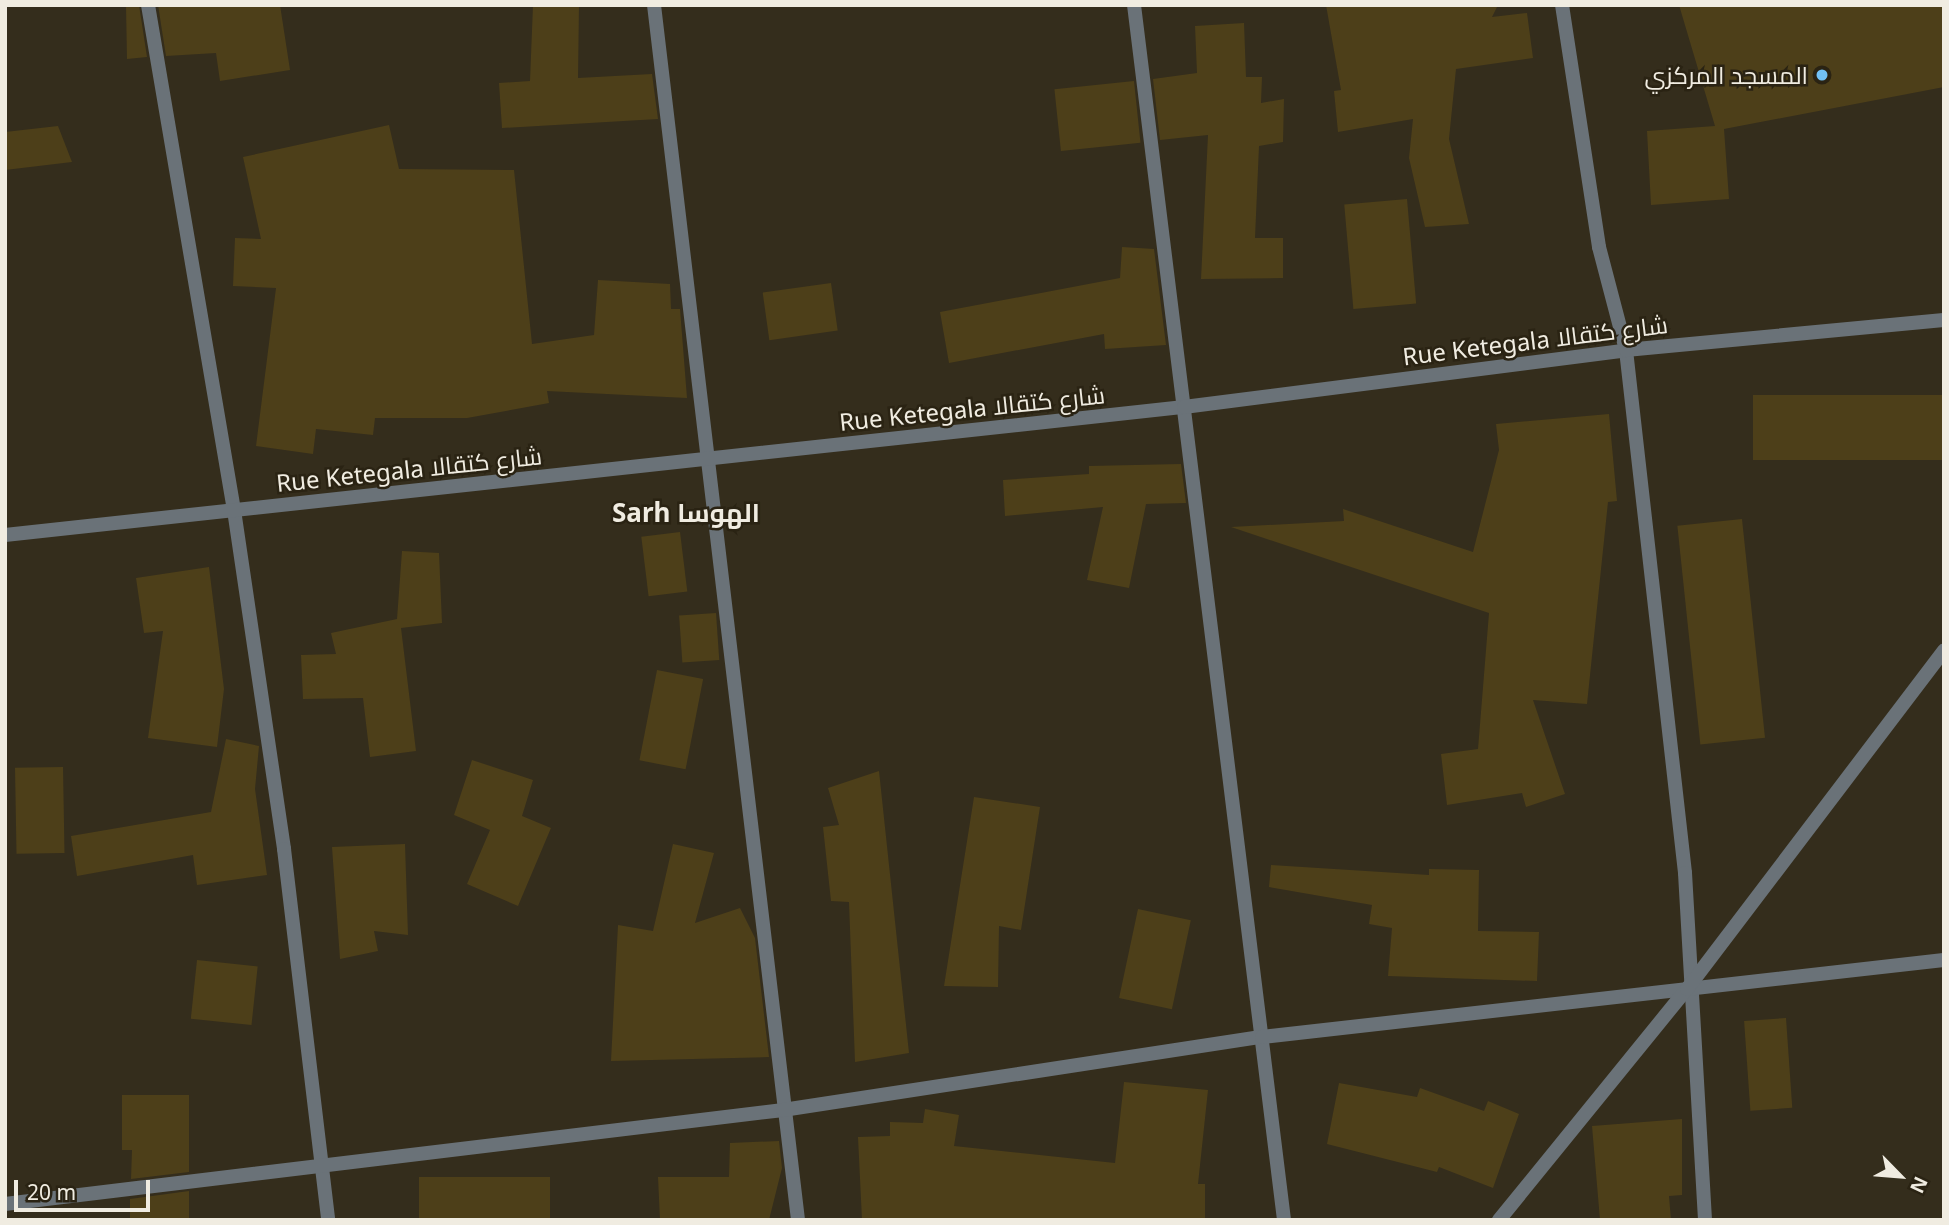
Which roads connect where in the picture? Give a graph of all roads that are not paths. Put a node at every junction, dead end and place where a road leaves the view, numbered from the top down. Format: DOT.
graph roads {
  1 [pos="148,5"];
  2 [pos="654,5"];
  3 [pos="1134,5"];
  4 [pos="1562,5"];
  5 [pos="1944,320"];
  6 [pos="1626,350"];
  7 [pos="1184,407"];
  8 [pos="708,461"];
  9 [pos="234,510"];
  10 [pos="5,535"];
  11 [pos="1944,650"];
  12 [pos="1944,960"];
  13 [pos="1688,989"];
  14 [pos="1262,1037"];
  15 [pos="783,1110"];
  16 [pos="320,1168"];
  17 [pos="5,1204"];
  18 [pos="328,1220"];
  19 [pos="798,1220"];
  20 [pos="1284,1220"];
  21 [pos="1499,1220"];
  22 [pos="1705,1220"];
  1 -- 9 [label="street"];
  2 -- 8 [label="street"];
  3 -- 7 [label="street"];
  4 -- 6 [label="street"];
  5 -- 6 [label="street, Rue Ketegala شارع كتقالا"];
  6 -- 7 [label="street, Rue Ketegala شارع كتقالا"];
  6 -- 13 [label="street"];
  7 -- 8 [label="street, Rue Ketegala شارع كتقالا"];
  7 -- 14 [label="street"];
  8 -- 9 [label="street, Rue Ketegala شارع كتقالا"];
  8 -- 15 [label="street"];
  9 -- 10 [label="street, Rue Ketegala شارع كتقالا"];
  9 -- 16 [label="street"];
  11 -- 13 [label="street"];
  12 -- 13 [label="street"];
  13 -- 14 [label="street"];
  13 -- 21 [label="street"];
  13 -- 22 [label="street"];
  14 -- 15 [label="street"];
  14 -- 20 [label="street"];
  15 -- 16 [label="street"];
  15 -- 19 [label="street"];
  16 -- 17 [label="street"];
  16 -- 18 [label="street"];
}
